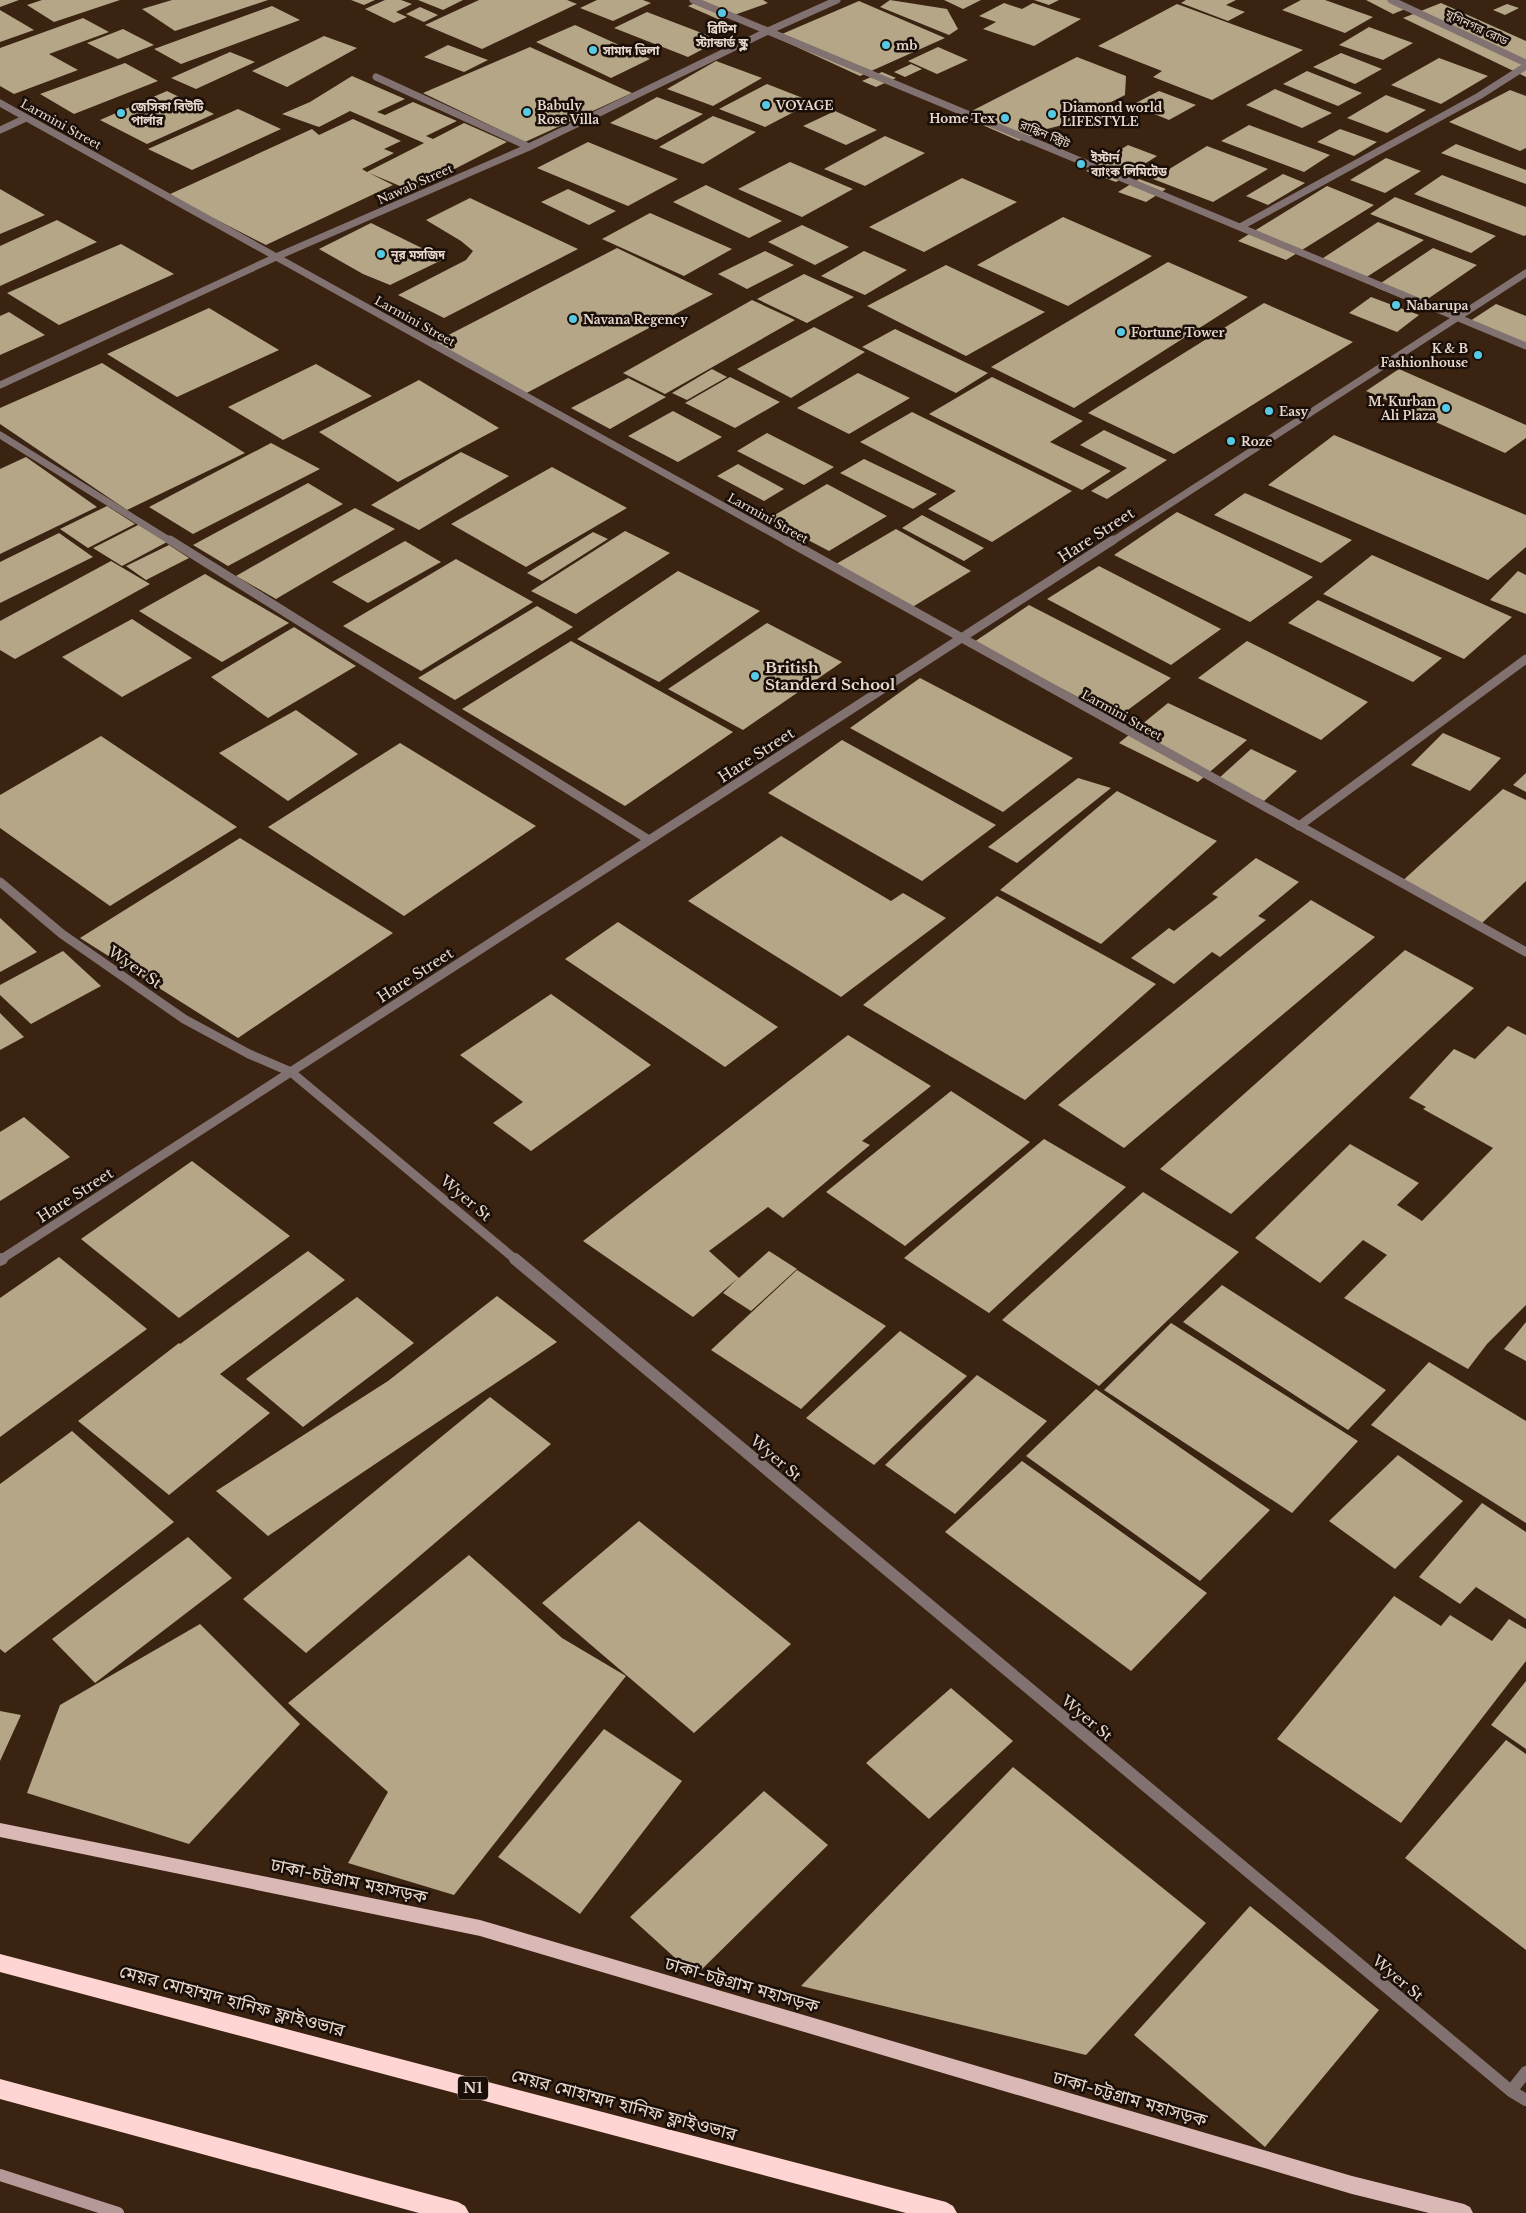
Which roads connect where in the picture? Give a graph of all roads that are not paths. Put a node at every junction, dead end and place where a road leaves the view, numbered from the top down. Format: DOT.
graph roads {
  1 [pos="693,0"];
  2 [pos="837,0"];
  3 [pos="1391,0"];
  4 [pos="768,31"];
  5 [pos="1526,64"];
  6 [pos="376,77"];
  7 [pos="0,104"];
  8 [pos="26,118"];
  9 [pos="0,130"];
  10 [pos="529,147"];
  11 [pos="1240,227"];
  12 [pos="276,257"];
  13 [pos="1526,273"];
  14 [pos="1457,318"];
  15 [pos="1526,346"];
  16 [pos="0,384"];
  17 [pos="0,435"];
  18 [pos="962,638"];
  19 [pos="1526,659"];
  20 [pos="1300,826"];
  21 [pos="649,840"];
  22 [pos="0,882"];
  23 [pos="1526,952"];
  24 [pos="290,1072"];
  25 [pos="0,1260"];
  26 [pos="0,1830"];
  27 [pos="0,1963"];
  28 [pos="1526,2072"];
  29 [pos="0,2089"];
  30 [pos="1511,2091"];
  31 [pos="1526,2100"];
  32 [pos="0,2175"];
  33 [pos="118,2213"];
  34 [pos="458,2213"];
  35 [pos="946,2213"];
  36 [pos="1464,2213"];
  1 -- 4 [label="street, রাঙ্কিন স্ট্রিট"];
  2 -- 4 [label="street, Nawab Street"];
  3 -- 5 [label="street, যুগিনগর রোড"];
  4 -- 10 [label="street, Nawab Street"];
  4 -- 11 [label="street, রাঙ্কিন স্ট্রিট"];
  5 -- 11 [label="street"];
  6 -- 10 [label="street"];
  7 -- 8 [label="street, Larmini Street"];
  8 -- 9 [label="street"];
  8 -- 12 [label="street, Larmini Street"];
  10 -- 12 [label="street, Nawab Street"];
  11 -- 14 [label="street, রাঙ্কিন স্ট্রিট"];
  12 -- 16 [label="street, Nawab Street"];
  12 -- 18 [label="street, Larmini Street"];
  13 -- 14 [label="street, Hare Street"];
  14 -- 15 [label="street, রাঙ্কিন স্ট্রিট"];
  14 -- 18 [label="street, Hare Street"];
  17 -- 21 [label="street"];
  18 -- 20 [label="street, Larmini Street"];
  18 -- 21 [label="street, Hare Street"];
  19 -- 20 [label="street"];
  20 -- 23 [label="street, Larmini Street"];
  21 -- 24 [label="street, Hare Street"];
  22 -- 24 [label="street, Wyer St"];
  24 -- 25 [label="street, Hare Street"];
  24 -- 30 [label="street, Wyer St"];
  26 -- 36 [label="main road, ঢাকা-চট্টগ্রাম মহাসড়ক"];
  27 -- 35 [label="highway, মেয়র মোহাম্মদ হানিফ ফ্লাইওভার / N1"];
  28 -- 30 [label="street"];
  29 -- 34 [label="highway"];
  30 -- 31 [label="street, Wyer St"];
  32 -- 33 [label="street"];
}
